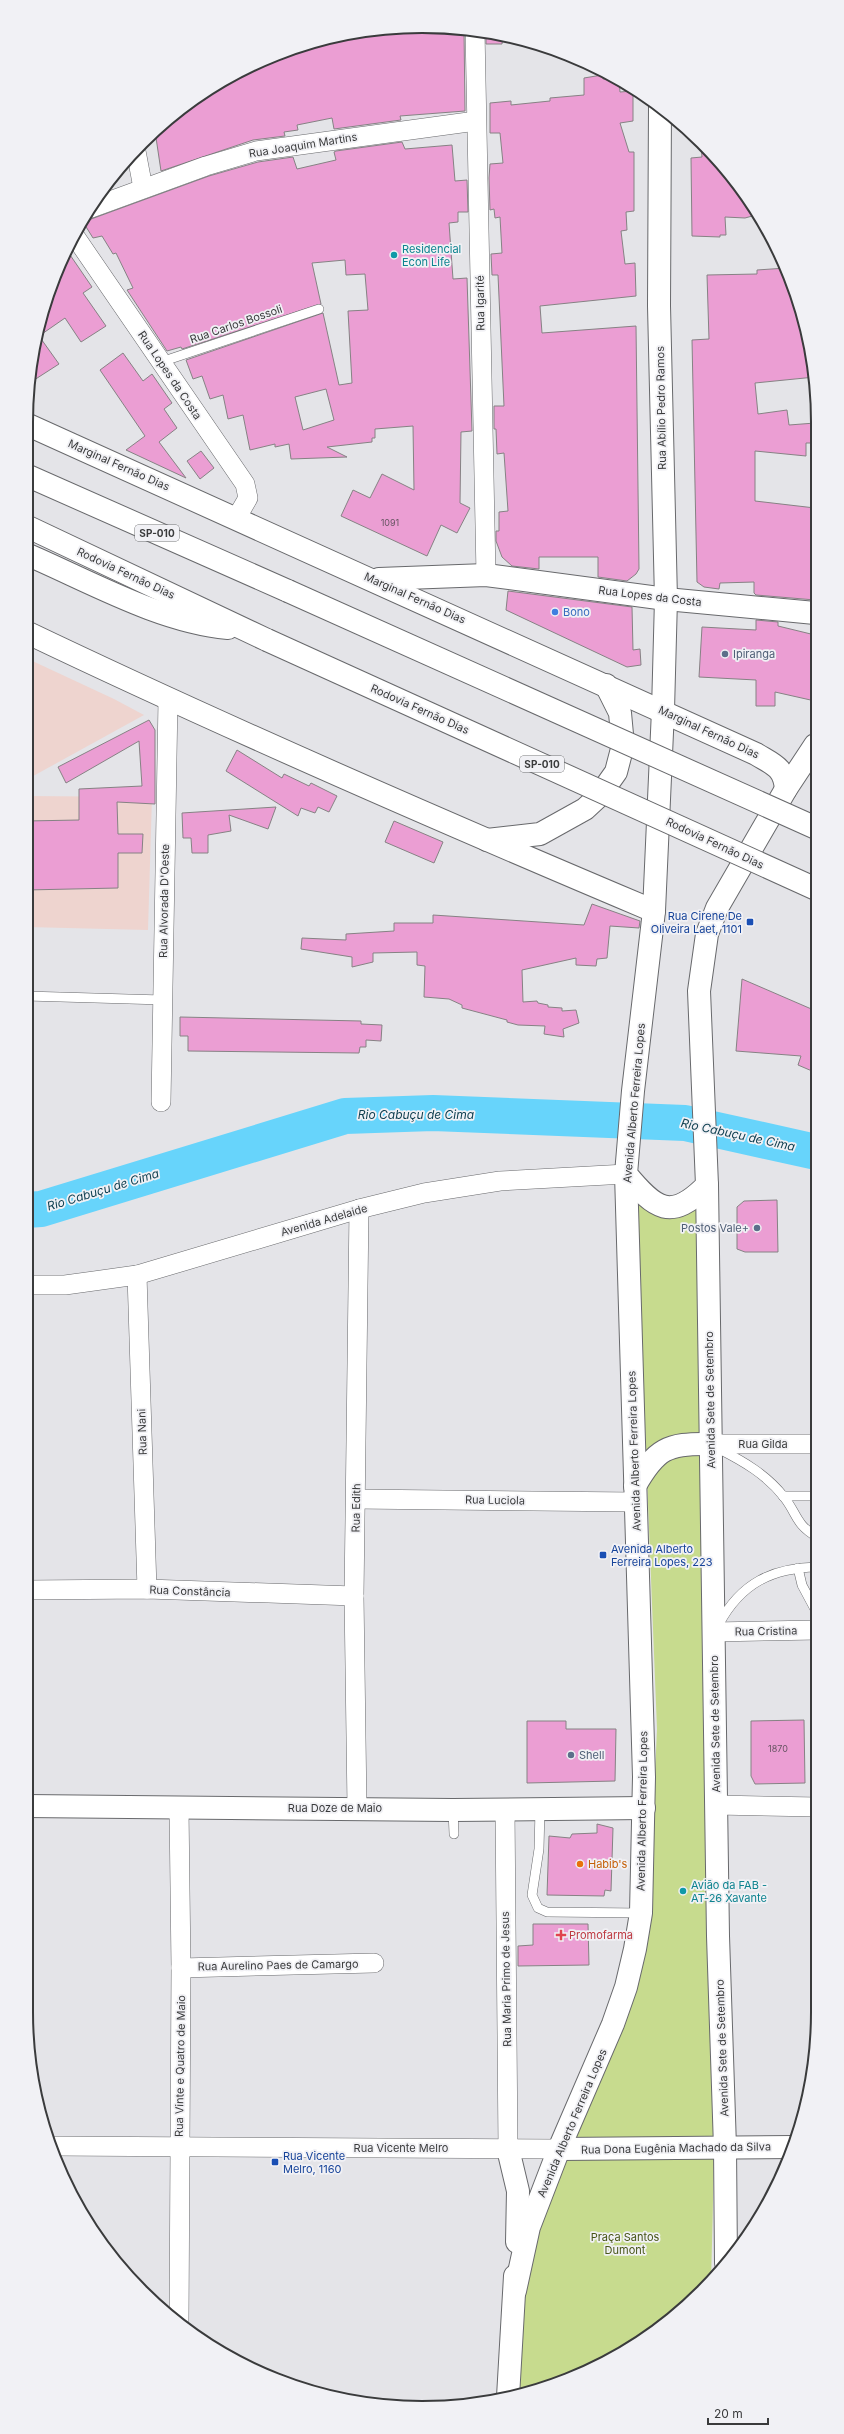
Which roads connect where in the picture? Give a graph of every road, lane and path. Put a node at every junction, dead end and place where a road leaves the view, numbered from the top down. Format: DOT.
graph roads {
  1 [pos="475,36"];
  2 [pos="660,114"];
  3 [pos="476,121"];
  4 [pos="137,158"];
  5 [pos="143,188"];
  6 [pos="100,205"];
  7 [pos="78,241"];
  8 [pos="319,309"];
  9 [pos="161,362"];
  10 [pos="33,427"];
  11 [pos="33,478"];
  12 [pos="237,517"];
  13 [pos="33,529"];
  14 [pos="33,557"];
  15 [pos="486,575"];
  16 [pos="373,579"];
  17 [pos="666,599"];
  18 [pos="811,613"];
  19 [pos="248,630"];
  20 [pos="33,635"];
  21 [pos="606,685"];
  22 [pos="168,700"];
  23 [pos="663,710"];
  24 [pos="811,753"];
  25 [pos="786,789"];
  26 [pos="811,826"];
  27 [pos="486,840"];
  28 [pos="811,887"];
  29 [pos="654,911"];
  30 [pos="33,996"];
  31 [pos="164,1000"];
  32 [pos="161,1102"];
  33 [pos="627,1167"];
  34 [pos="706,1175"];
  35 [pos="359,1209"];
  36 [pos="137,1275"];
  37 [pos="33,1285"];
  38 [pos="710,1444"];
  39 [pos="811,1444"];
  40 [pos="635,1494"];
  41 [pos="783,1496"];
  42 [pos="811,1496"];
  43 [pos="356,1499"];
  44 [pos="811,1533"];
  45 [pos="811,1567"];
  46 [pos="798,1568"];
  47 [pos="147,1589"];
  48 [pos="33,1590"];
  49 [pos="354,1596"];
  50 [pos="811,1602"];
  51 [pos="811,1630"];
  52 [pos="714,1632"];
  53 [pos="716,1805"];
  54 [pos="33,1806"];
  55 [pos="811,1807"];
  56 [pos="179,1808"];
  57 [pos="357,1808"];
  58 [pos="644,1808"];
  59 [pos="505,1809"];
  60 [pos="540,1809"];
  61 [pos="453,1810"];
  62 [pos="454,1834"];
  63 [pos="640,1913"];
  64 [pos="374,1963"];
  65 [pos="181,1968"];
  66 [pos="57,2146"];
  67 [pos="179,2146"];
  68 [pos="725,2147"];
  69 [pos="786,2147"];
  70 [pos="508,2149"];
  71 [pos="559,2149"];
  72 [pos="726,2255"];
  73 [pos="515,2291"];
  74 [pos="179,2316"];
  75 [pos="508,2392"];
  1 -- 3 [label="street, Rua Igarité"];
  2 -- 17 [label="main road, Rua Abílio Pedro Ramos"];
  3 -- 5 [label="street, Rua Joaquim Martins"];
  3 -- 15 [label="street, Rua Igarité"];
  4 -- 5 [label="street"];
  5 -- 6 [label="street, Rua Joaquim Martins"];
  7 -- 9 [label="street, Rua Lopes da Costa"];
  8 -- 9 [label="lane, Rua Carlos Bossoli"];
  9 -- 12 [label="street, Rua Lopes da Costa"];
  10 -- 12 [label="main road, Marginal Fernão Dias"];
  11 -- 26 [label="main road, SP-010, bridge"];
  12 -- 16 [label="main road, Marginal Fernão Dias"];
  13 -- 19 [label="main road, Rodovia Fernão Dias / SP-010"];
  14 -- 19 [label="main road"];
  15 -- 16 [label="main road, Rua Lopes da Costa"];
  15 -- 17 [label="main road, Rua Lopes da Costa"];
  16 -- 21 [label="main road, Marginal Fernão Dias"];
  17 -- 18 [label="main road, Rua Lopes da Costa"];
  17 -- 23 [label="main road, Rua Abílio Pedro Ramos"];
  19 -- 28 [label="main road, Rodovia Fernão Dias / SP-010, bridge"];
  20 -- 22 [label="main road"];
  21 -- 23 [label="main road, Marginal Fernão Dias"];
  21 -- 27 [label="main road"];
  22 -- 27 [label="main road"];
  22 -- 31 [label="street, Rua Alvorada D'Oeste"];
  23 -- 25 [label="main road, Marginal Fernão Dias"];
  23 -- 29 [label="main road, Avenida Alberto Ferreira Lopes"];
  24 -- 25 [label="main road, Avenida Sete de Setembro"];
  25 -- 34 [label="main road, Avenida Sete de Setembro"];
  27 -- 29 [label="main road"];
  29 -- 33 [label="main road, Avenida Alberto Ferreira Lopes"];
  30 -- 31 [label="lane"];
  31 -- 32 [label="street, Rua Alvorada D'Oeste"];
  33 -- 34 [label="main road"];
  33 -- 35 [label="street, Avenida Adelaide"];
  33 -- 40 [label="main road, Avenida Alberto Ferreira Lopes"];
  34 -- 38 [label="main road, Avenida Sete de Setembro"];
  35 -- 36 [label="street, Avenida Adelaide"];
  35 -- 43 [label="street, Rua Edith"];
  36 -- 37 [label="street, Avenida Adelaide"];
  36 -- 47 [label="street, Rua Nani"];
  38 -- 39 [label="street, Rua Gilda"];
  38 -- 40 [label="main road"];
  38 -- 41 [label="lane"];
  38 -- 52 [label="main road, Avenida Sete de Setembro"];
  40 -- 43 [label="street, Rua Luciola"];
  40 -- 58 [label="main road, Avenida Alberto Ferreira Lopes"];
  41 -- 42 [label="lane"];
  41 -- 44 [label="lane"];
  43 -- 49 [label="street, Rua Edith"];
  45 -- 46 [label="lane"];
  46 -- 50 [label="lane"];
  46 -- 52 [label="lane"];
  47 -- 48 [label="street, Rua Constância"];
  47 -- 49 [label="street, Rua Constância"];
  49 -- 57 [label="street, Rua Edith"];
  51 -- 52 [label="street, Rua Cristina"];
  52 -- 53 [label="main road, Avenida Sete de Setembro"];
  53 -- 55 [label="street"];
  53 -- 68 [label="main road, Avenida Sete de Setembro"];
  54 -- 56 [label="main road, Rua Doze de Maio"];
  56 -- 57 [label="main road, Rua Doze de Maio"];
  56 -- 65 [label="street, Rua Vinte e Quatro de Maio"];
  57 -- 61 [label="main road, Rua Doze de Maio"];
  58 -- 60 [label="main road, Rua Doze de Maio"];
  58 -- 63 [label="main road, Avenida Alberto Ferreira Lopes"];
  59 -- 60 [label="main road, Rua Doze de Maio"];
  59 -- 61 [label="main road, Rua Doze de Maio"];
  59 -- 70 [label="street, Rua Maria Primo de Jesus"];
  60 -- 63 [label="lane"];
  61 -- 62 [label="lane"];
  63 -- 71 [label="main road, Avenida Alberto Ferreira Lopes"];
  64 -- 65 [label="street, Rua Aurelino Paes de Camargo"];
  65 -- 67 [label="street, Rua Vinte e Quatro de Maio"];
  66 -- 67 [label="street, Rua Vicente Melro"];
  67 -- 70 [label="street, Rua Vicente Melro"];
  67 -- 74 [label="street, Rua Vinte e Quatro de Maio"];
  68 -- 69 [label="main road, Rua Dona Eugênia Machado da Silva"];
  68 -- 71 [label="main road, Rua Dona Eugênia Machado da Silva"];
  68 -- 72 [label="main road, Avenida Sete de Setembro"];
  70 -- 71 [label="street, Rua Vicente Melro"];
  70 -- 73 [label="main road"];
  71 -- 73 [label="main road, Avenida Alberto Ferreira Lopes"];
  73 -- 75 [label="main road"];
}
